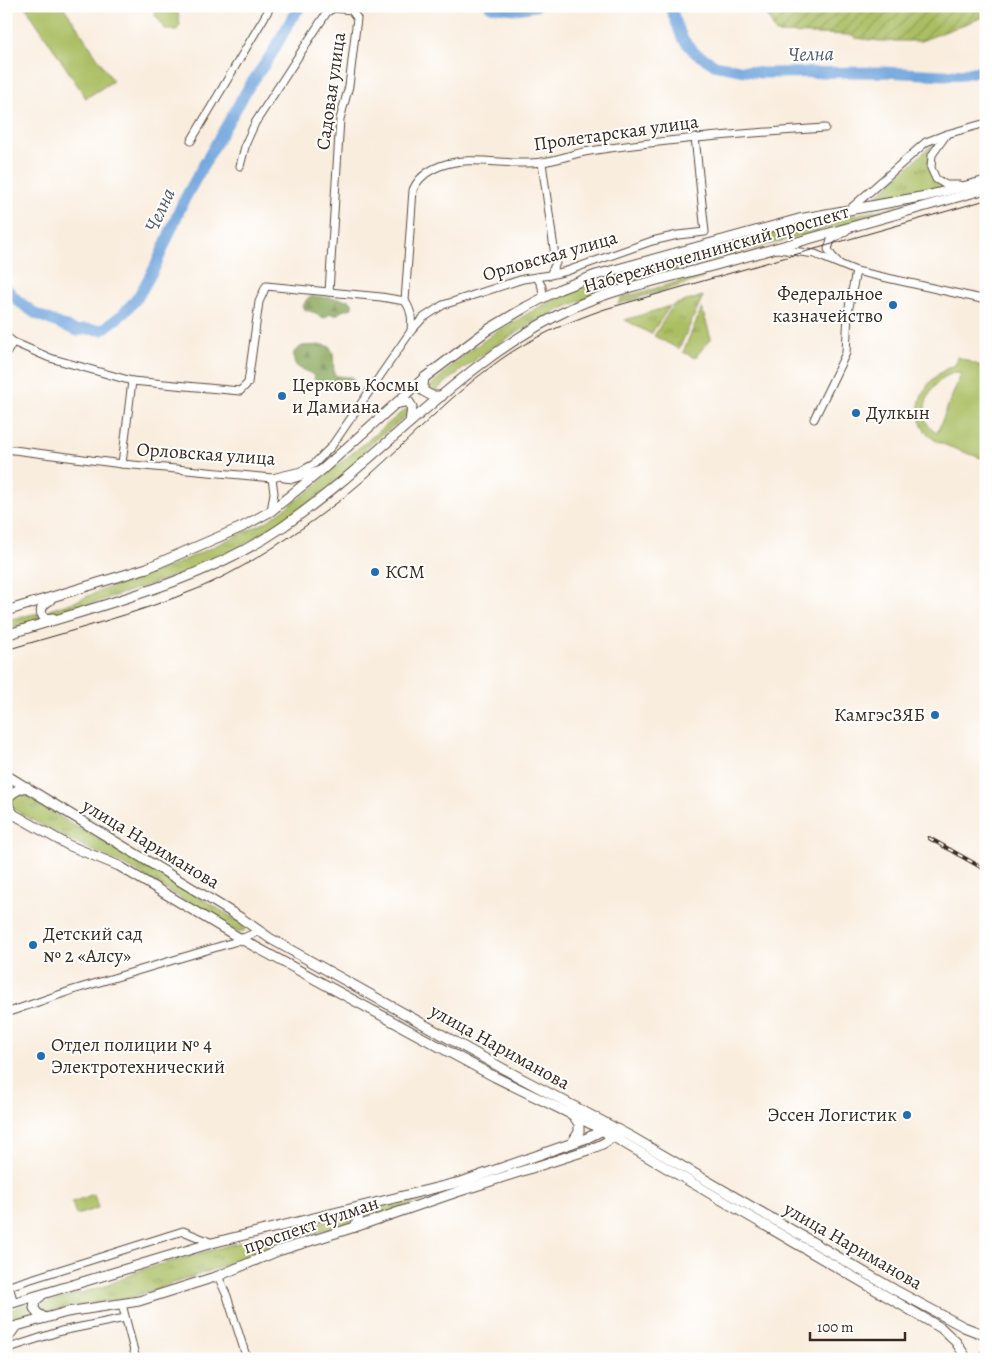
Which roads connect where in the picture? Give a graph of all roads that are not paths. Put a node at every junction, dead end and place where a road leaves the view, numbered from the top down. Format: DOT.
graph roads {
  1 [pos="271,6"];
  2 [pos="986,123"];
  3 [pos="826,128"];
  4 [pos="947,134"];
  5 [pos="695,137"];
  6 [pos="191,142"];
  7 [pos="542,163"];
  8 [pos="240,166"];
  9 [pos="986,180"];
  10 [pos="969,185"];
  11 [pos="986,190"];
  12 [pos="850,209"];
  13 [pos="851,228"];
  14 [pos="773,249"];
  15 [pos="844,266"];
  16 [pos="856,271"];
  17 [pos="550,275"];
  18 [pos="537,277"];
  19 [pos="329,292"];
  20 [pos="544,297"];
  21 [pos="986,300"];
  22 [pos="405,301"];
  23 [pos="411,331"];
  24 [pos="6,336"];
  25 [pos="13,342"];
  26 [pos="6,354"];
  27 [pos="424,378"];
  28 [pos="132,381"];
  29 [pos="442,396"];
  30 [pos="393,404"];
  31 [pos="814,419"];
  32 [pos="410,422"];
  33 [pos="6,449"];
  34 [pos="122,464"];
  35 [pos="322,469"];
  36 [pos="274,478"];
  37 [pos="271,511"];
  38 [pos="54,597"];
  39 [pos="6,612"];
  40 [pos="61,618"];
  41 [pos="6,635"];
  42 [pos="6,775"];
  43 [pos="28,787"];
  44 [pos="10,813"];
  45 [pos="259,931"];
  46 [pos="241,939"];
  47 [pos="6,1014"];
  48 [pos="500,1067"];
  49 [pos="494,1077"];
  50 [pos="573,1115"];
  51 [pos="603,1126"];
  52 [pos="615,1132"];
  53 [pos="571,1144"];
  54 [pos="349,1210"];
  55 [pos="355,1227"];
  56 [pos="212,1243"];
  57 [pos="218,1276"];
  58 [pos="43,1294"];
  59 [pos="10,1304"];
  60 [pos="122,1304"];
  61 [pos="45,1318"];
  62 [pos="125,1318"];
  63 [pos="18,1325"];
  64 [pos="6,1329"];
  65 [pos="986,1333"];
  66 [pos="6,1342"];
  67 [pos="6,1349"];
  68 [pos="986,1353"];
  69 [pos="136,1359"];
  70 [pos="247,1359"];
  71 [pos="967,1359"];
  72 [pos="982,1359"];
  1 -- 6 [label="street"];
  2 -- 4 [label="street"];
  3 -- 5 [label="street, Пролетарская улица"];
  4 -- 10 [label="street"];
  4 -- 12 [label="street"];
  5 -- 7 [label="street, Пролетарская улица"];
  5 -- 17 [label="street, Орловская улица"];
  7 -- 17 [label="street"];
  7 -- 22 [label="street, Пролетарская улица"];
  8 -- 19 [label="street, Садовая улица"];
  9 -- 10 [label="main road, Набережночелнинский проспект"];
  10 -- 12 [label="main road, Набережночелнинский проспект"];
  11 -- 13 [label="main road, Набережночелнинский проспект"];
  12 -- 20 [label="main road, Набережночелнинский проспект"];
  13 -- 14 [label="main road, Набережночелнинский проспект"];
  13 -- 15 [label="street"];
  14 -- 15 [label="street"];
  14 -- 29 [label="main road, Набережночелнинский проспект"];
  15 -- 16 [label="street"];
  16 -- 21 [label="street"];
  16 -- 31 [label="street"];
  17 -- 18 [label="street, Орловская улица"];
  18 -- 20 [label="street"];
  18 -- 23 [label="street, Орловская улица"];
  19 -- 22 [label="street"];
  19 -- 28 [label="street"];
  20 -- 27 [label="main road, Набережночелнинский проспект"];
  22 -- 23 [label="street, Пролетарская улица"];
  23 -- 36 [label="street, Орловская улица"];
  24 -- 25 [label="street"];
  25 -- 26 [label="street"];
  25 -- 28 [label="street"];
  27 -- 29 [label="main road"];
  27 -- 30 [label="main road, Набережночелнинский проспект"];
  28 -- 34 [label="street"];
  29 -- 32 [label="main road, Набережночелнинский проспект"];
  30 -- 32 [label="main road"];
  30 -- 35 [label="main road, Набережночелнинский проспект"];
  32 -- 40 [label="main road, Набережночелнинский проспект"];
  33 -- 34 [label="street, Орловская улица"];
  34 -- 36 [label="street, Орловская улица"];
  35 -- 36 [label="street"];
  35 -- 37 [label="main road, Набережночелнинский проспект"];
  36 -- 37 [label="street"];
  37 -- 38 [label="main road, Набережночелнинский проспект"];
  38 -- 39 [label="main road, Набережночелнинский проспект"];
  38 -- 40 [label="main road"];
  40 -- 41 [label="main road, Набережночелнинский проспект"];
  42 -- 43 [label="main road, улица Нариманова"];
  43 -- 44 [label="main road"];
  43 -- 45 [label="main road, улица Нариманова"];
  44 -- 46 [label="main road, улица Нариманова"];
  45 -- 46 [label="street"];
  45 -- 48 [label="main road, улица Нариманова"];
  46 -- 47 [label="street"];
  46 -- 49 [label="main road, улица Нариманова"];
  48 -- 49 [label="main road"];
  48 -- 51 [label="main road, улица Нариманова"];
  49 -- 50 [label="main road, улица Нариманова"];
  50 -- 51 [label="main road, улица Нариманова"];
  50 -- 53 [label="main road"];
  51 -- 52 [label="main road, улица Нариманова"];
  51 -- 53 [label="main road, проспект Чулман"];
  52 -- 55 [label="main road, проспект Чулман"];
  52 -- 65 [label="main road, улица Нариманова"];
  52 -- 71 [label="main road, улица Нариманова"];
  53 -- 54 [label="main road, проспект Чулман"];
  54 -- 55 [label="main road"];
  54 -- 56 [label="main road, проспект Чулман"];
  55 -- 57 [label="main road, проспект Чулман"];
  56 -- 58 [label="main road, проспект Чулман"];
  56 -- 59 [label="street"];
  57 -- 60 [label="main road, проспект Чулман"];
  57 -- 70 [label="street"];
  58 -- 59 [label="main road, проспект Чулман"];
  58 -- 61 [label="main road"];
  60 -- 61 [label="main road, проспект Чулман"];
  60 -- 62 [label="street"];
  61 -- 63 [label="main road, проспект Чулман"];
  62 -- 67 [label="street"];
  62 -- 69 [label="street"];
  63 -- 64 [label="main road, проспект Чулман"];
  63 -- 66 [label="street"];
  68 -- 72 [label="main road"];
}
